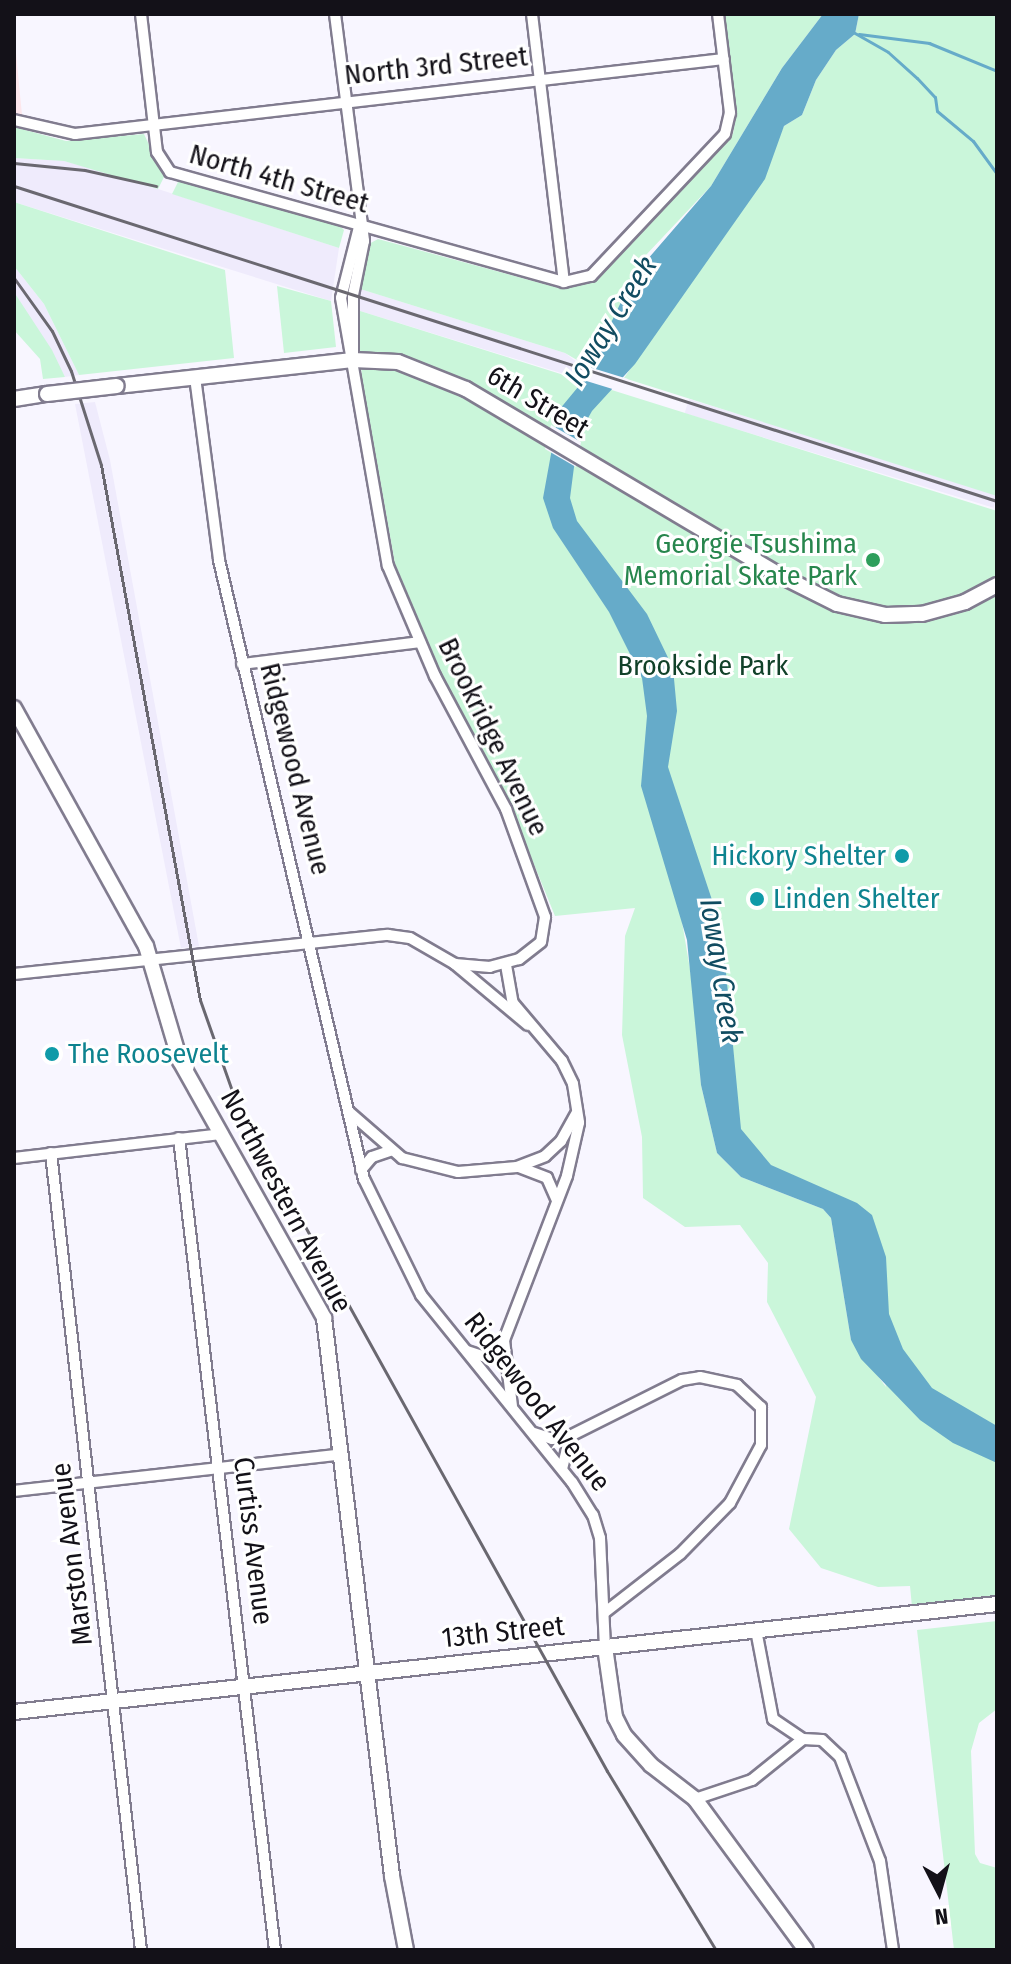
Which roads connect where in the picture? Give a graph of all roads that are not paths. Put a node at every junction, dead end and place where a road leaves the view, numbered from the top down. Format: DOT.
graph roads {
  1 [pos="141,14"];
  2 [pos="335,14"];
  3 [pos="532,14"];
  4 [pos="718,14"];
  5 [pos="724,59"];
  6 [pos="540,79"];
  7 [pos="345,100"];
  8 [pos="14,120"];
  9 [pos="154,124"];
  10 [pos="359,227"];
  11 [pos="564,282"];
  12 [pos="353,360"];
  13 [pos="195,377"];
  14 [pos="14,399"];
  15 [pos="997,585"];
  16 [pos="420,642"];
  17 [pos="242,664"];
  18 [pos="14,708"];
  19 [pos="21,736"];
  20 [pos="310,941"];
  21 [pos="151,959"];
  22 [pos="455,964"];
  23 [pos="506,965"];
  24 [pos="14,974"];
  25 [pos="528,1025"];
  26 [pos="578,1108"];
  27 [pos="347,1110"];
  28 [pos="221,1134"];
  29 [pos="179,1138"];
  30 [pos="392,1150"];
  31 [pos="51,1153"];
  32 [pos="14,1158"];
  33 [pos="517,1167"];
  34 [pos="361,1170"];
  35 [pos="558,1201"];
  36 [pos="504,1340"];
  37 [pos="457,1345"];
  38 [pos="512,1407"];
  39 [pos="533,1433"];
  40 [pos="570,1436"];
  41 [pos="342,1454"];
  42 [pos="219,1468"];
  43 [pos="562,1469"];
  44 [pos="87,1483"];
  45 [pos="14,1491"];
  46 [pos="997,1604"];
  47 [pos="604,1613"];
  48 [pos="756,1630"];
  49 [pos="605,1647"];
  50 [pos="371,1673"];
  51 [pos="246,1686"];
  52 [pos="114,1701"];
  53 [pos="14,1712"];
  54 [pos="803,1739"];
  55 [pos="695,1799"];
  56 [pos="141,1950"];
  57 [pos="275,1950"];
  58 [pos="406,1950"];
  59 [pos="806,1950"];
  60 [pos="893,1950"];
  1 -- 9 [label="street, North 4th Street"];
  2 -- 7 [label="street"];
  3 -- 6 [label="street"];
  4 -- 5 [label="street"];
  5 -- 6 [label="street, North 3rd Street"];
  5 -- 11 [label="street"];
  6 -- 7 [label="street, North 3rd Street"];
  6 -- 11 [label="street"];
  7 -- 9 [label="street, North 3rd Street"];
  7 -- 10 [label="street"];
  8 -- 9 [label="street"];
  9 -- 10 [label="street, North 4th Street"];
  10 -- 11 [label="street, North 4th Street"];
  10 -- 12 [label="street"];
  10 -- 12 [label="street, Brookridge Avenue"];
  12 -- 13 [label="main road, 6th Street"];
  12 -- 15 [label="main road, 6th Street"];
  12 -- 16 [label="street, Brookridge Avenue"];
  13 -- 14 [label="main road, 6th Street, bridge"];
  13 -- 17 [label="street, Ridgewood Avenue"];
  16 -- 17 [label="street"];
  16 -- 23 [label="street, Brookridge Avenue"];
  17 -- 20 [label="street, Ridgewood Avenue"];
  18 -- 19 [label="main road, Northwestern Avenue"];
  19 -- 21 [label="main road, Northwestern Avenue"];
  20 -- 21 [label="street"];
  20 -- 22 [label="street"];
  20 -- 27 [label="street, Ridgewood Avenue"];
  21 -- 24 [label="street"];
  21 -- 28 [label="main road, Northwestern Avenue"];
  22 -- 23 [label="street"];
  22 -- 25 [label="street"];
  23 -- 25 [label="street"];
  25 -- 26 [label="street"];
  26 -- 33 [label="street"];
  26 -- 35 [label="street"];
  27 -- 30 [label="street"];
  27 -- 34 [label="street, Ridgewood Avenue"];
  28 -- 29 [label="street"];
  28 -- 41 [label="main road, Northwestern Avenue"];
  29 -- 31 [label="street"];
  29 -- 42 [label="street, Curtiss Avenue"];
  30 -- 33 [label="street"];
  30 -- 34 [label="street"];
  31 -- 32 [label="street"];
  31 -- 44 [label="street, Marston Avenue"];
  33 -- 35 [label="street"];
  34 -- 37 [label="street, Ridgewood Avenue"];
  35 -- 36 [label="street"];
  36 -- 37 [label="street"];
  36 -- 38 [label="street"];
  37 -- 38 [label="street, Ridgewood Avenue"];
  38 -- 39 [label="street, Ridgewood Avenue"];
  39 -- 40 [label="street"];
  39 -- 43 [label="street, Ridgewood Avenue"];
  40 -- 43 [label="street"];
  40 -- 47 [label="street"];
  41 -- 42 [label="street"];
  41 -- 50 [label="main road, Northwestern Avenue"];
  42 -- 44 [label="street"];
  42 -- 51 [label="street, Curtiss Avenue"];
  43 -- 47 [label="street, Ridgewood Avenue"];
  44 -- 45 [label="street"];
  44 -- 52 [label="street, Marston Avenue"];
  46 -- 48 [label="main road, 13th Street"];
  47 -- 49 [label="street, Ridgewood Avenue"];
  48 -- 49 [label="main road, 13th Street"];
  48 -- 54 [label="street"];
  49 -- 50 [label="main road, 13th Street"];
  49 -- 55 [label="main road, Ridgewood Avenue"];
  50 -- 51 [label="main road, 13th Street"];
  50 -- 58 [label="main road, Northwestern Avenue"];
  51 -- 52 [label="main road, 13th Street"];
  51 -- 57 [label="street, Curtiss Avenue"];
  52 -- 53 [label="main road, 13th Street"];
  52 -- 56 [label="street, Marston Avenue"];
  54 -- 55 [label="street"];
  54 -- 60 [label="street"];
  55 -- 59 [label="main road, Ridgewood Avenue"];
}
